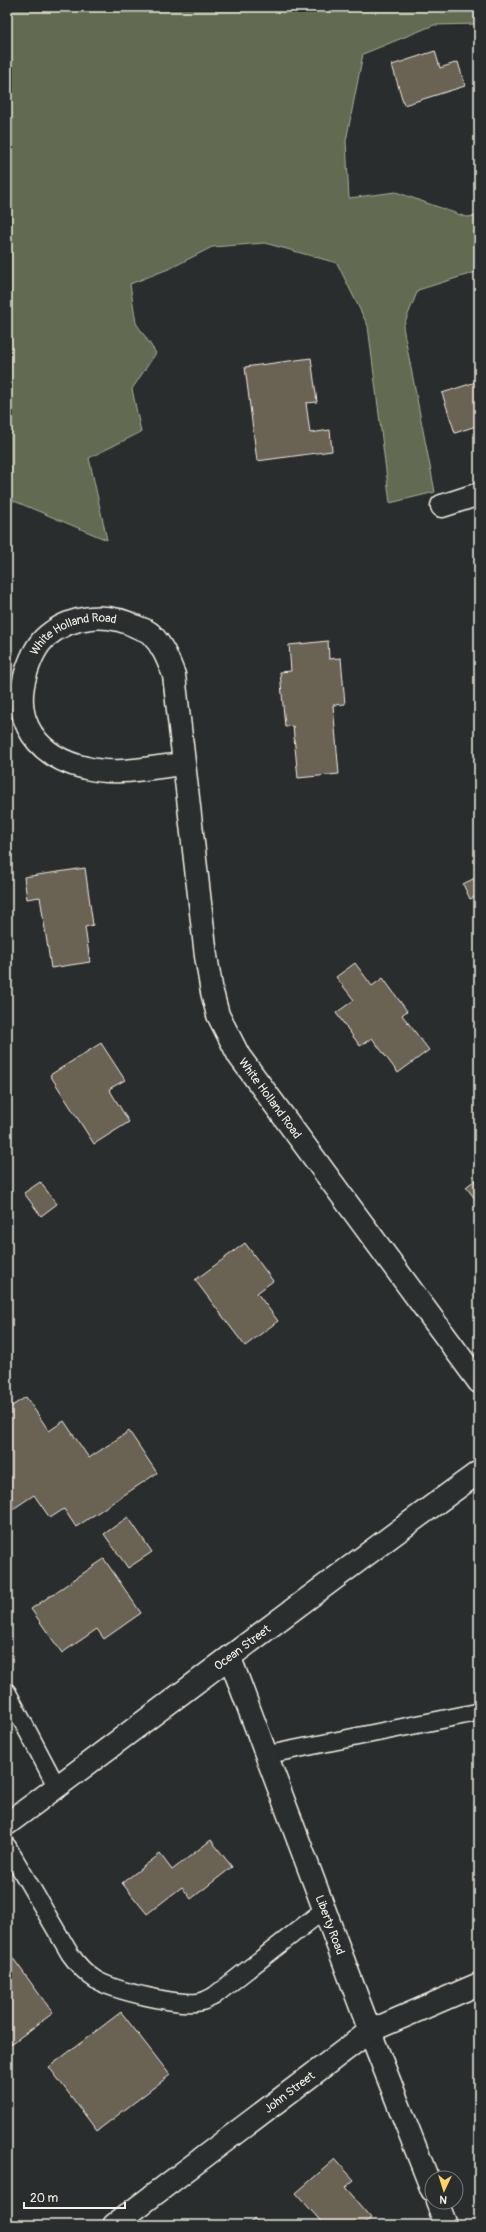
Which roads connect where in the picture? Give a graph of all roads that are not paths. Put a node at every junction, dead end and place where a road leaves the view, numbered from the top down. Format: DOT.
graph roads {
  1 [pos="479,494"];
  2 [pos="442,506"];
  3 [pos="183,764"];
  4 [pos="479,1382"];
  5 [pos="479,1472"];
  6 [pos="230,1658"];
  7 [pos="7,1692"];
  8 [pos="479,1712"];
  9 [pos="266,1755"];
  10 [pos="57,1787"];
  11 [pos="7,1824"];
  12 [pos="7,1846"];
  13 [pos="324,1909"];
  14 [pos="479,1984"];
  15 [pos="370,2031"];
  16 [pos="424,2170"];
  17 [pos="440,2210"];
  18 [pos="114,2225"];
  19 [pos="446,2225"];
  1 -- 2 [label="street"];
  3 -- 3 [label="street, White Holland Road"];
  3 -- 4 [label="street, White Holland Road"];
  5 -- 6 [label="street, Ocean Street"];
  6 -- 9 [label="street, Liberty Road"];
  6 -- 10 [label="street, Ocean Street"];
  7 -- 10 [label="lane"];
  8 -- 9 [label="lane"];
  9 -- 13 [label="street, Liberty Road"];
  10 -- 11 [label="street, Ocean Street"];
  12 -- 13 [label="lane"];
  13 -- 15 [label="street, Liberty Road"];
  14 -- 15 [label="street, John Street"];
  15 -- 16 [label="street, Liberty Road"];
  15 -- 18 [label="street, John Street"];
  17 -- 19 [label="street"];
}
